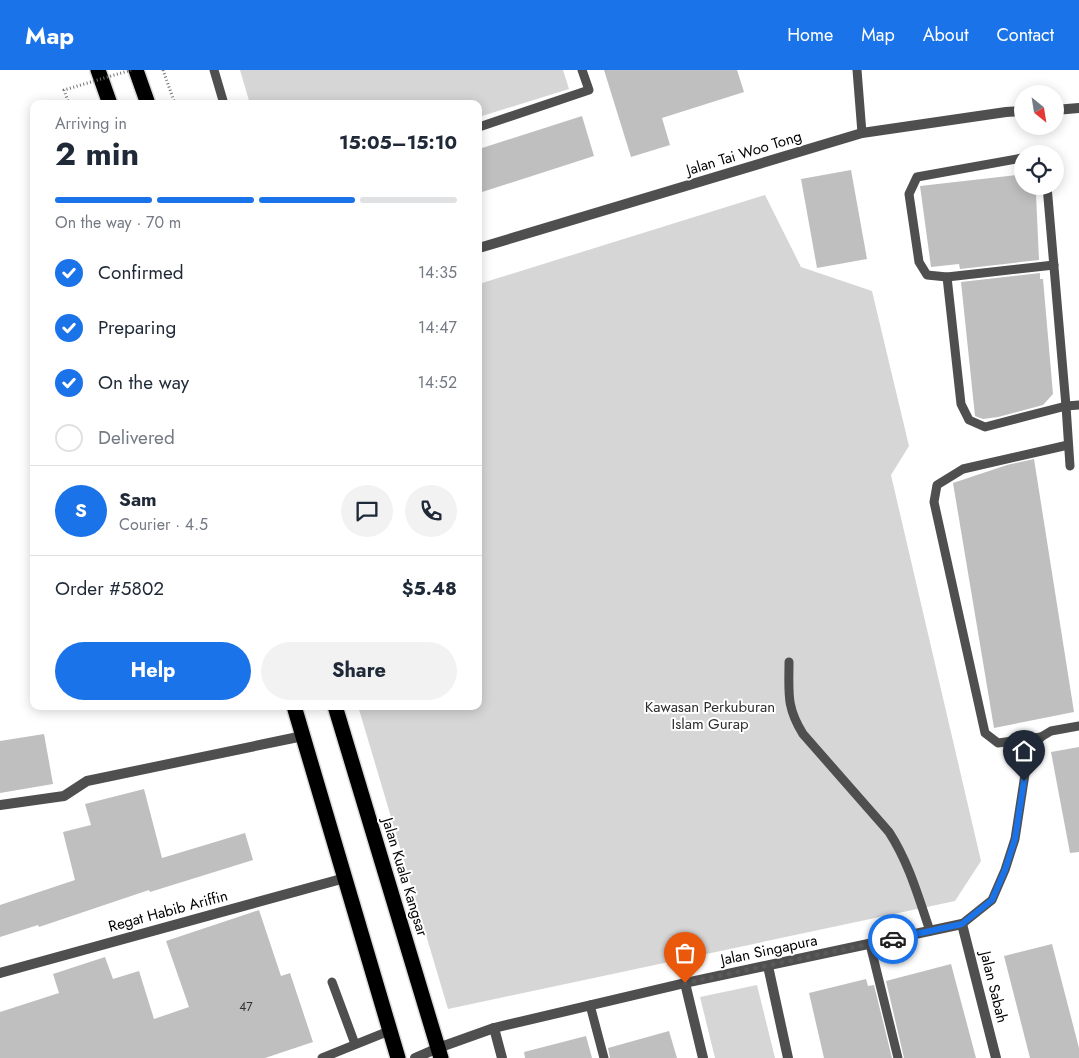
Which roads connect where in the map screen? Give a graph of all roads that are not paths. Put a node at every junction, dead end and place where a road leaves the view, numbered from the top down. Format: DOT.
graph roads {
  1 [pos="98,70"];
  2 [pos="214,70"];
  3 [pos="582,70"];
  4 [pos="857,70"];
  5 [pos="136,73"];
  6 [pos="109,100"];
  7 [pos="146,100"];
  8 [pos="223,100"];
  9 [pos="1079,108"];
  10 [pos="1064,109"];
  11 [pos="1014,112"];
  12 [pos="482,126"];
  13 [pos="862,133"];
  14 [pos="1014,159"];
  15 [pos="1048,195"];
  16 [pos="482,247"];
  17 [pos="1054,265"];
  18 [pos="947,277"];
  19 [pos="1079,405"];
  20 [pos="1066,406"];
  21 [pos="1068,445"];
  22 [pos="1070,466"];
  23 [pos="789,662"];
  24 [pos="295,710"];
  25 [pos="336,710"];
  26 [pos="1079,726"];
  27 [pos="302,736"];
  28 [pos="1041,737"];
  29 [pos="0,806"];
  30 [pos="345,878"];
  31 [pos="962,924"];
  32 [pos="930,931"];
  33 [pos="870,944"];
  34 [pos="768,966"];
  35 [pos="0,973"];
  36 [pos="332,982"];
  37 [pos="685,983"];
  38 [pos="590,1005"];
  39 [pos="494,1028"];
  40 [pos="389,1031"];
  41 [pos="355,1044"];
  42 [pos="439,1053"];
  43 [pos="322,1058"];
  44 [pos="398,1058"];
  45 [pos="415,1058"];
  46 [pos="502,1058"];
  47 [pos="604,1058"];
  48 [pos="703,1058"];
  49 [pos="788,1058"];
  50 [pos="898,1058"];
  51 [pos="996,1058"];
  1 -- 6 [label="highway"];
  2 -- 8 [label="lane"];
  3 -- 12 [label="lane"];
  4 -- 13 [label="lane"];
  5 -- 7 [label="highway"];
  9 -- 10 [label="street"];
  11 -- 13 [label="street, Jalan Tai Woo Tong"];
  13 -- 16 [label="street, Jalan Tai Woo Tong"];
  14 -- 18 [label="lane"];
  15 -- 17 [label="lane"];
  17 -- 18 [label="lane"];
  17 -- 20 [label="lane"];
  18 -- 20 [label="lane"];
  19 -- 20 [label="lane"];
  20 -- 21 [label="lane"];
  21 -- 22 [label="lane"];
  21 -- 28 [label="lane"];
  23 -- 32 [label="lane"];
  24 -- 27 [label="highway"];
  25 -- 42 [label="highway, Jalan Kuala Kangsar"];
  26 -- 28 [label="lane"];
  27 -- 29 [label="street"];
  27 -- 30 [label="highway"];
  28 -- 31 [label="lane"];
  30 -- 35 [label="street, Regat Habib Ariffin"];
  30 -- 40 [label="highway"];
  31 -- 32 [label="street, Jalan Singapura"];
  31 -- 51 [label="street, Jalan Sabah"];
  32 -- 33 [label="street, Jalan Singapura"];
  33 -- 34 [label="street, Jalan Singapura"];
  33 -- 50 [label="lane"];
  34 -- 37 [label="street, Jalan Singapura"];
  34 -- 49 [label="street"];
  36 -- 41 [label="lane"];
  37 -- 38 [label="street, Jalan Singapura"];
  37 -- 48 [label="street"];
  38 -- 39 [label="street, Jalan Singapura"];
  38 -- 47 [label="lane"];
  39 -- 42 [label="street, Jalan Singapura"];
  39 -- 46 [label="street"];
  40 -- 41 [label="lane"];
  40 -- 44 [label="highway"];
  41 -- 43 [label="lane"];
  42 -- 45 [label="street, Jalan Singapura"];
}
